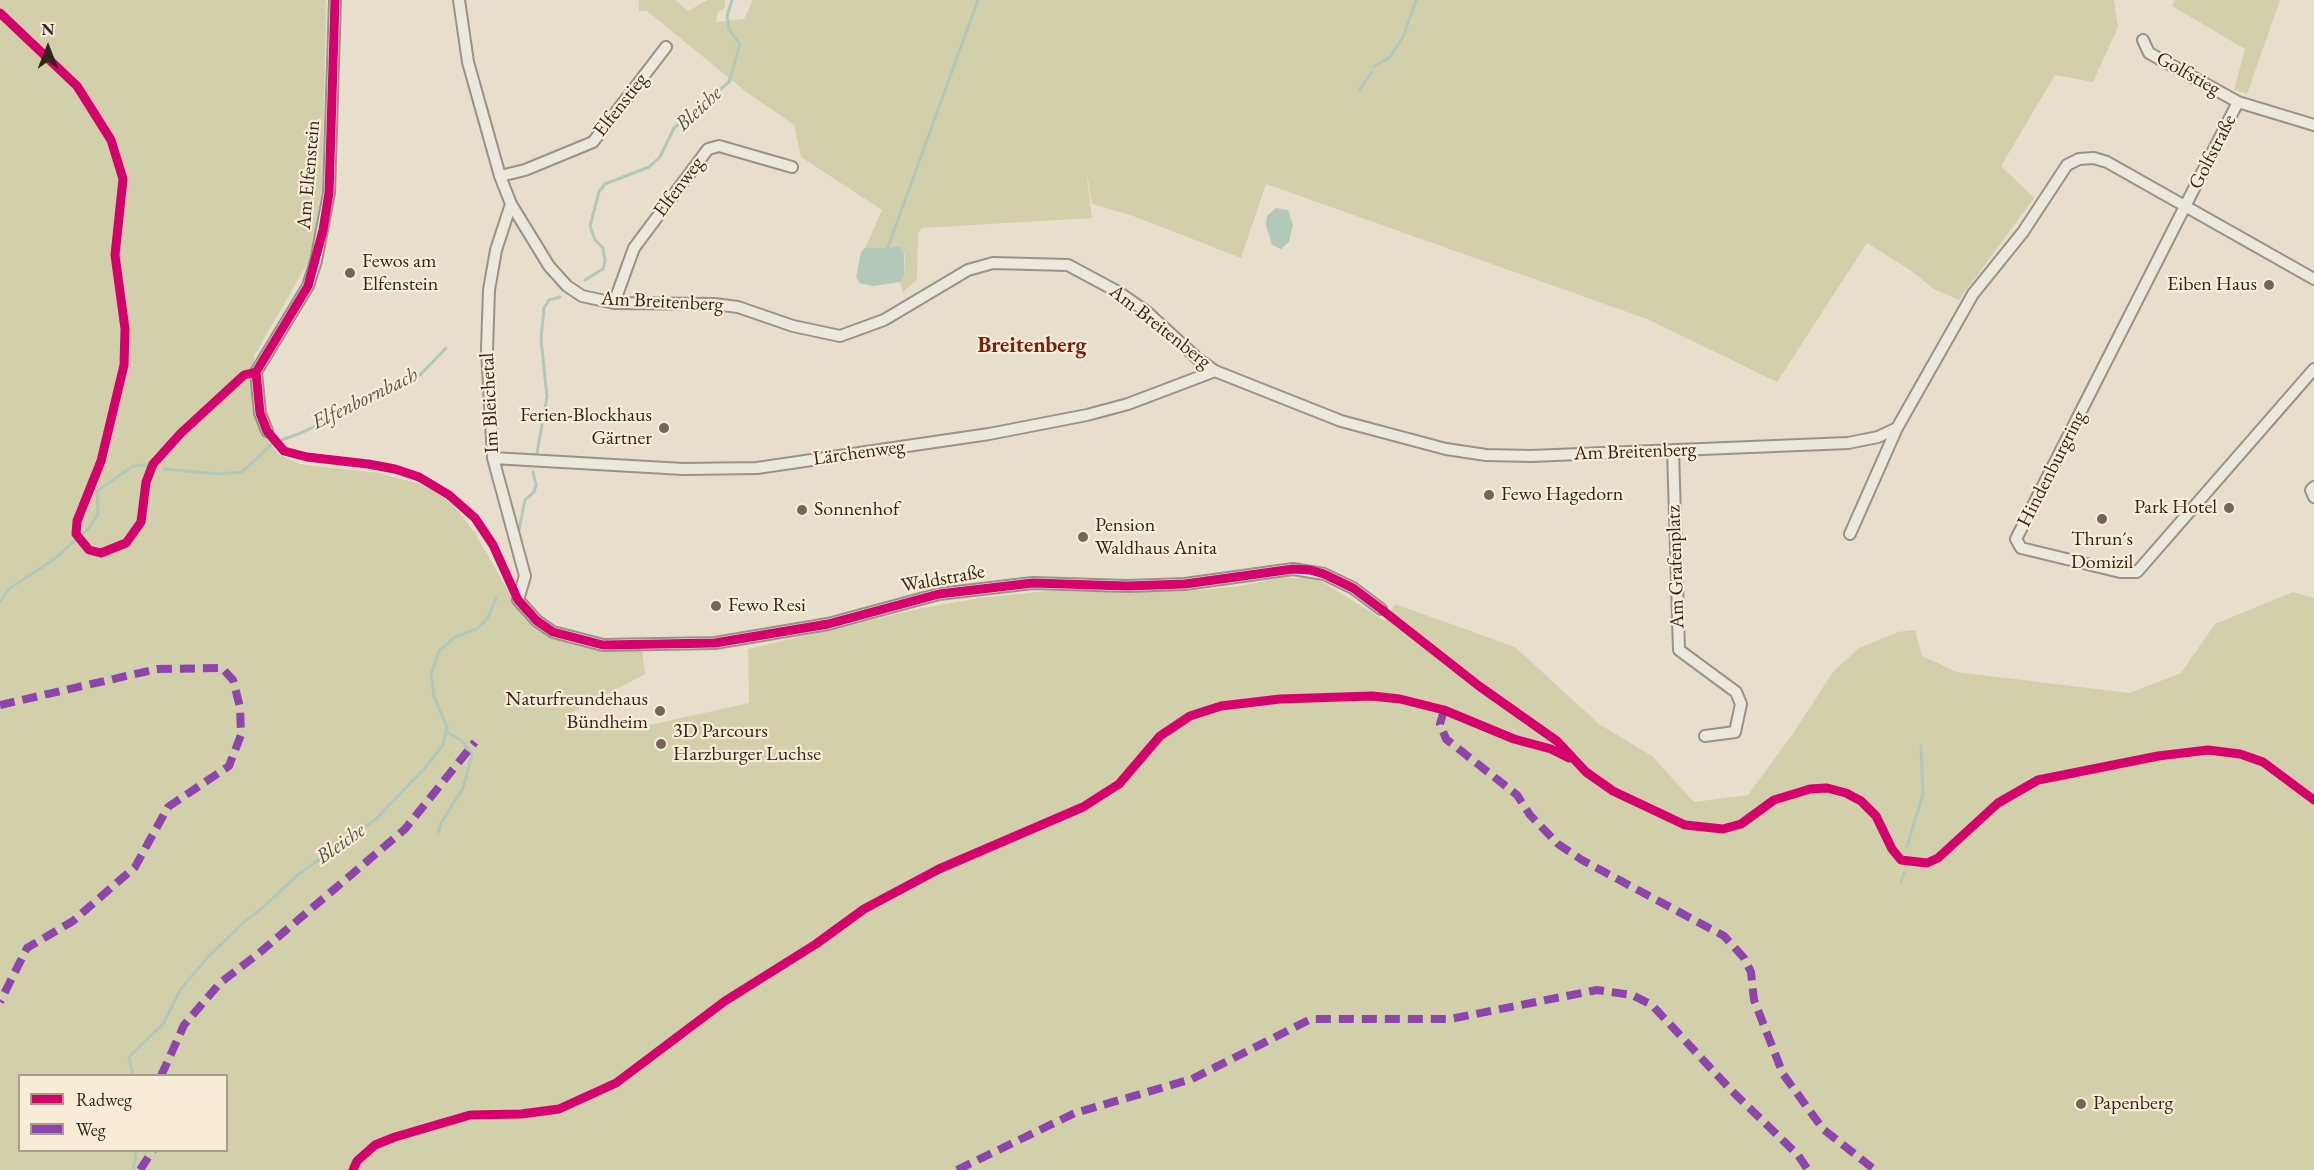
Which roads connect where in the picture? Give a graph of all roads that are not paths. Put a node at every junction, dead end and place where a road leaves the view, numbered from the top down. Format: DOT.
graph roads {
  1 [pos="335,0"];
  2 [pos="459,0"];
  3 [pos="2143,40"];
  4 [pos="666,47"];
  5 [pos="2238,102"];
  6 [pos="2314,125"];
  7 [pos="792,166"];
  8 [pos="500,176"];
  9 [pos="511,204"];
  10 [pos="2184,208"];
  11 [pos="2314,279"];
  12 [pos="614,303"];
  13 [pos="2314,369"];
  14 [pos="1215,371"];
  15 [pos="1897,428"];
  16 [pos="267,430"];
  17 [pos="1673,450"];
  18 [pos="493,458"];
  19 [pos="2314,487"];
  20 [pos="2314,497"];
  21 [pos="1850,534"];
  22 [pos="518,600"];
  23 [pos="1381,609"];
  24 [pos="1706,735"];
  1 -- 16 [label="street, Am Elfenstein"];
  2 -- 8 [label="street, Am Breitenberg"];
  3 -- 5 [label="street, Golfstieg"];
  4 -- 8 [label="street, Elfenstieg"];
  5 -- 6 [label="street, Golfstraße"];
  5 -- 10 [label="street, Golfstraße"];
  7 -- 12 [label="street, Elfenweg"];
  8 -- 9 [label="street, Am Breitenberg"];
  9 -- 12 [label="street, Am Breitenberg"];
  9 -- 18 [label="street, Im Bleichetal"];
  10 -- 11 [label="street"];
  10 -- 13 [label="street, Hindenburgring"];
  10 -- 15 [label="street"];
  12 -- 14 [label="street, Am Breitenberg"];
  14 -- 17 [label="street, Am Breitenberg"];
  14 -- 18 [label="street, Lärchenweg"];
  15 -- 17 [label="street, Am Breitenberg"];
  15 -- 21 [label="street"];
  17 -- 24 [label="street, Am Grafenplatz"];
  18 -- 22 [label="street, Im Bleichetal"];
  19 -- 20 [label="street"];
  22 -- 23 [label="street, Waldstraße"];
}
